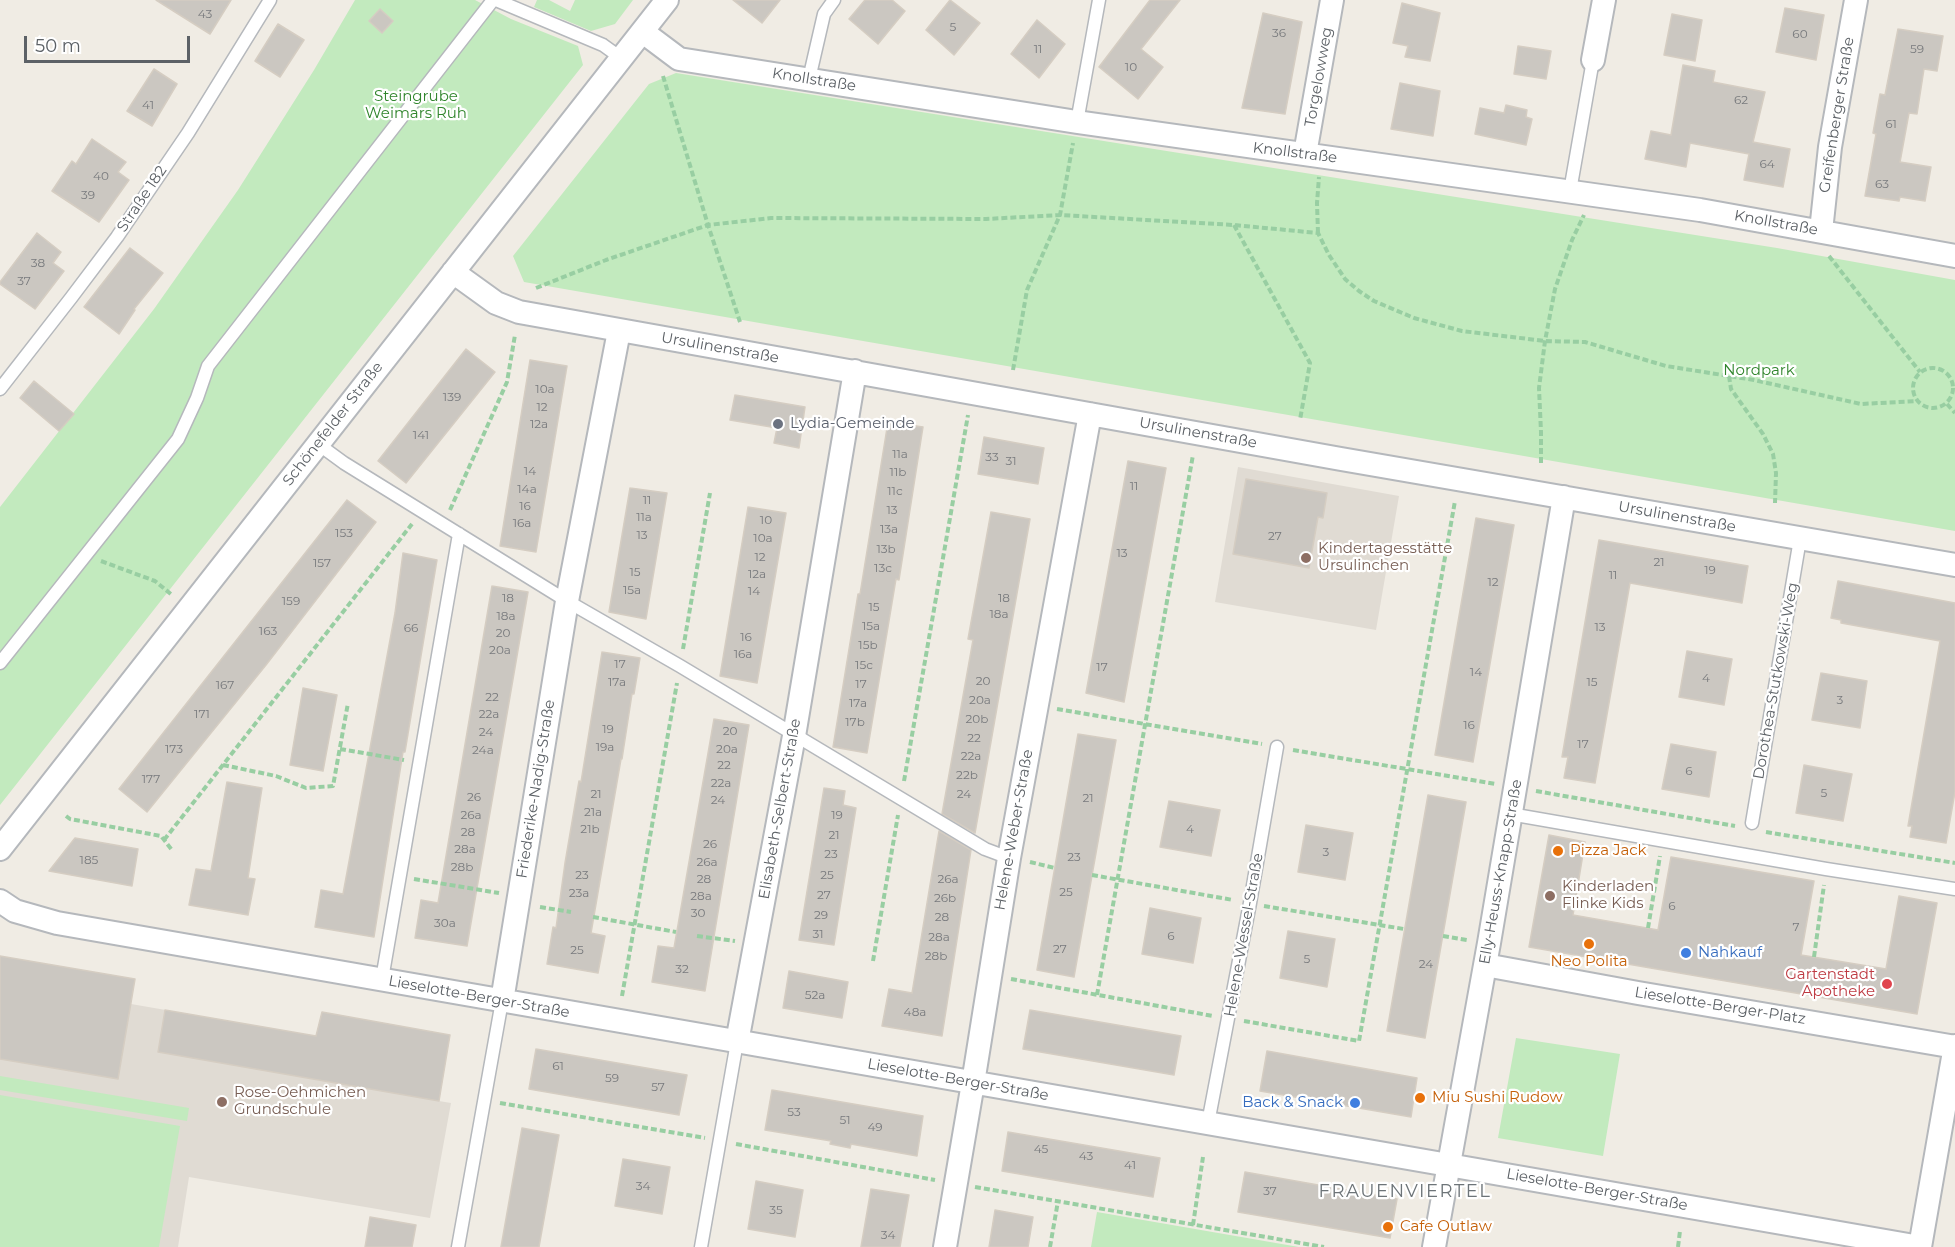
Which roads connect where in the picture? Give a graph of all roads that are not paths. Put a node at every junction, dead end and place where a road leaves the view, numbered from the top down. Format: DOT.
graph roads {
  1 [pos="270,0"];
  2 [pos="495,0"];
  3 [pos="667,0"];
  4 [pos="834,0"];
  5 [pos="1099,0"];
  6 [pos="1332,0"];
  7 [pos="1604,0"];
  8 [pos="1856,0"];
  9 [pos="643,32"];
  10 [pos="621,58"];
  11 [pos="1593,60"];
  12 [pos="809,79"];
  13 [pos="1077,122"];
  14 [pos="1313,155"];
  15 [pos="1570,191"];
  16 [pos="1824,232"];
  17 [pos="1955,256"];
  18 [pos="453,272"];
  19 [pos="619,331"];
  20 [pos="855,371"];
  21 [pos="0,389"];
  22 [pos="1090,414"];
  23 [pos="318,444"];
  24 [pos="1564,497"];
  25 [pos="459,534"];
  26 [pos="1800,539"];
  27 [pos="1955,565"];
  28 [pos="567,601"];
  29 [pos="0,663"];
  30 [pos="794,736"];
  31 [pos="1277,747"];
  32 [pos="1510,814"];
  33 [pos="1752,823"];
  34 [pos="0,849"];
  35 [pos="1009,858"];
  36 [pos="1955,889"];
  37 [pos="0,901"];
  38 [pos="1485,965"];
  39 [pos="382,980"];
  40 [pos="502,1001"];
  41 [pos="737,1042"];
  42 [pos="1955,1047"];
  43 [pos="974,1083"];
  44 [pos="1208,1124"];
  45 [pos="1449,1164"];
  46 [pos="458,1247"];
  47 [pos="701,1247"];
  48 [pos="945,1247"];
  49 [pos="1434,1247"];
  50 [pos="1920,1247"];
  1 -- 21 [label="lane, Straße 182"];
  2 -- 10 [label="lane"];
  2 -- 29 [label="lane"];
  3 -- 9 [label="street, Schönefelder Straße"];
  4 -- 12 [label="lane"];
  5 -- 13 [label="lane"];
  6 -- 14 [label="street, Torgelowweg"];
  7 -- 11 [label="street"];
  8 -- 16 [label="street, Greifenberger Straße"];
  9 -- 10 [label="street, Schönefelder Straße"];
  9 -- 12 [label="street, Knollstraße"];
  10 -- 18 [label="street, Schönefelder Straße"];
  11 -- 15 [label="lane"];
  12 -- 13 [label="street, Knollstraße"];
  13 -- 14 [label="street, Knollstraße"];
  14 -- 15 [label="street, Knollstraße"];
  15 -- 16 [label="street, Knollstraße"];
  16 -- 17 [label="street, Knollstraße"];
  18 -- 19 [label="street, Ursulinenstraße"];
  18 -- 23 [label="street, Schönefelder Straße"];
  19 -- 20 [label="street, Ursulinenstraße"];
  19 -- 28 [label="street, Friederike-Nadig-Straße"];
  20 -- 22 [label="street, Ursulinenstraße"];
  20 -- 30 [label="street, Elisabeth-Selbert-Straße"];
  22 -- 24 [label="street, Ursulinenstraße"];
  22 -- 35 [label="street, Helene-Weber-Straße"];
  23 -- 25 [label="lane"];
  23 -- 34 [label="street, Schönefelder Straße"];
  24 -- 26 [label="street, Ursulinenstraße"];
  24 -- 32 [label="street, Elly-Heuss-Knapp-Straße"];
  25 -- 28 [label="lane"];
  25 -- 39 [label="lane"];
  26 -- 27 [label="street, Ursulinenstraße"];
  26 -- 33 [label="lane, Dorothea-Stutkowski-Weg"];
  28 -- 30 [label="lane"];
  28 -- 40 [label="street, Friederike-Nadig-Straße"];
  30 -- 35 [label="lane"];
  30 -- 41 [label="street, Elisabeth-Selbert-Straße"];
  31 -- 44 [label="lane, Helene-Wessel-Straße"];
  32 -- 36 [label="lane"];
  32 -- 38 [label="street, Elly-Heuss-Knapp-Straße"];
  35 -- 43 [label="street, Helene-Weber-Straße"];
  37 -- 39 [label="street, Lieselotte-Berger-Straße"];
  38 -- 42 [label="street, Lieselotte-Berger-Platz"];
  38 -- 45 [label="street, Elly-Heuss-Knapp-Straße"];
  39 -- 40 [label="street, Lieselotte-Berger-Straße"];
  40 -- 41 [label="street, Lieselotte-Berger-Straße"];
  40 -- 46 [label="lane, Friederike-Nadig-Straße"];
  41 -- 43 [label="street, Lieselotte-Berger-Straße"];
  41 -- 47 [label="lane, Elisabeth-Selbert-Straße"];
  42 -- 50 [label="street"];
  43 -- 44 [label="street, Lieselotte-Berger-Straße"];
  43 -- 48 [label="street, Helene-Weber-Straße"];
  44 -- 45 [label="street, Lieselotte-Berger-Straße"];
  45 -- 49 [label="street, Elly-Heuss-Knapp-Straße"];
  45 -- 50 [label="street, Lieselotte-Berger-Straße"];
}
